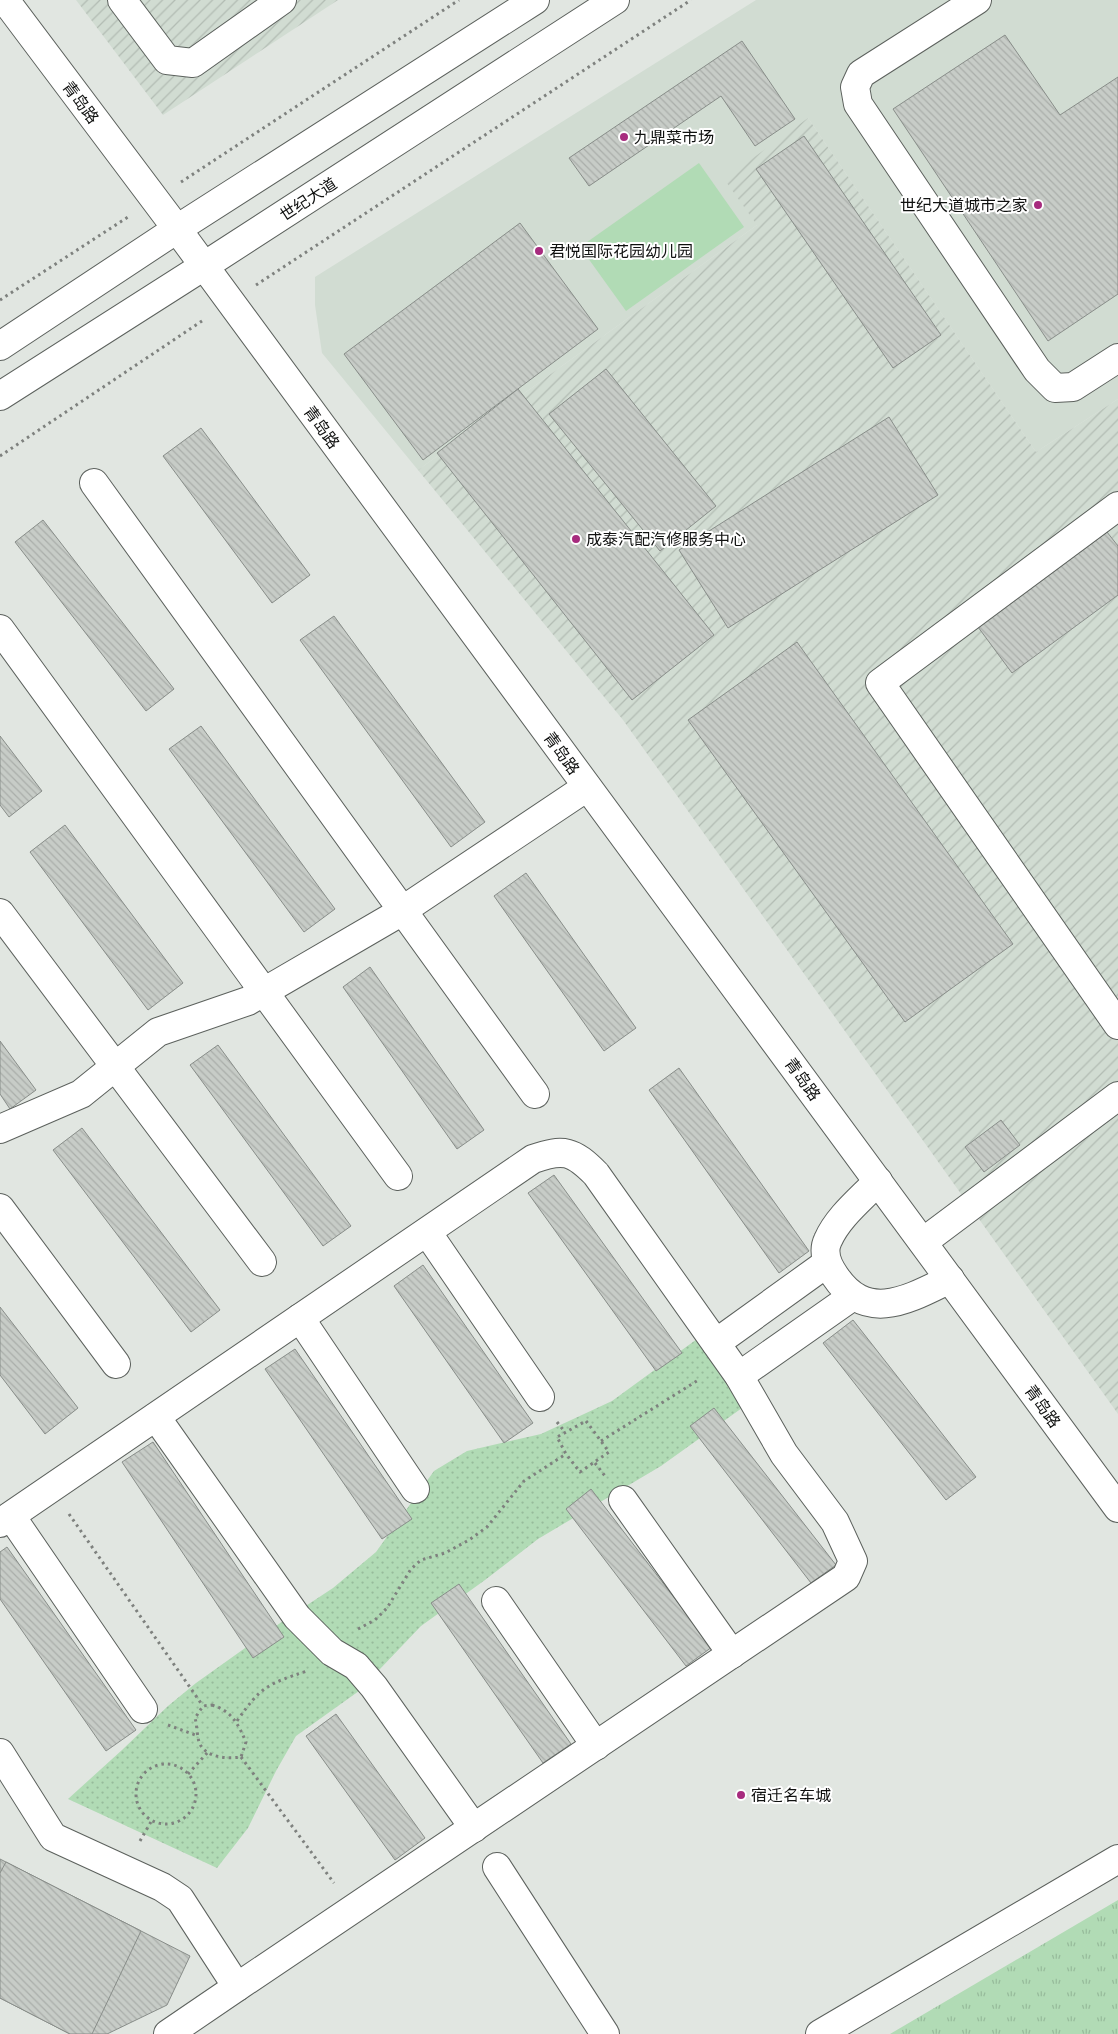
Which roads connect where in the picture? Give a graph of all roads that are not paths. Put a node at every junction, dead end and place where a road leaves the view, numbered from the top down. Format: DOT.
graph roads {
  1 [pos="5,0"];
  2 [pos="122,0"];
  3 [pos="282,0"];
  4 [pos="535,0"];
  5 [pos="615,0"];
  6 [pos="977,0"];
  7 [pos="177,229"];
  8 [pos="204,266"];
  9 [pos="0,346"];
  10 [pos="1118,358"];
  11 [pos="0,396"];
  12 [pos="94,483"];
  13 [pos="1118,506"];
  14 [pos="0,629"];
  15 [pos="587,786"];
  16 [pos="403,911"];
  17 [pos="0,913"];
  18 [pos="264,992"];
  19 [pos="1118,1025"];
  20 [pos="115,1066"];
  21 [pos="534,1094"];
  22 [pos="1118,1096"];
  23 [pos="0,1129"];
  24 [pos="398,1176"];
  25 [pos="878,1181"];
  26 [pos="0,1208"];
  27 [pos="427,1232"];
  28 [pos="922,1242"];
  29 [pos="262,1262"];
  30 [pos="826,1263"];
  31 [pos="950,1279"];
  32 [pos="854,1296"];
  33 [pos="300,1318"];
  34 [pos="716,1343"];
  35 [pos="116,1364"];
  36 [pos="738,1376"];
  37 [pos="540,1397"];
  38 [pos="156,1417"];
  39 [pos="415,1489"];
  40 [pos="623,1500"];
  41 [pos="1118,1508"];
  42 [pos="6,1520"];
  43 [pos="496,1601"];
  44 [pos="732,1654"];
  45 [pos="143,1709"];
  46 [pos="596,1746"];
  47 [pos="0,1753"];
  48 [pos="474,1828"];
  49 [pos="1118,1859"];
  50 [pos="497,1867"];
  51 [pos="237,1987"];
  52 [pos="168,2034"];
  53 [pos="605,2034"];
  54 [pos="820,2034"];
  1 -- 7 [label="street, 青岛路"];
  2 -- 3 [label="street"];
  4 -- 7 [label="street"];
  5 -- 8 [label="street, 世纪大道"];
  6 -- 10 [label="street"];
  7 -- 8 [label="street, 青岛路"];
  7 -- 9 [label="street"];
  8 -- 11 [label="street, 世纪大道"];
  8 -- 15 [label="street, 青岛路"];
  12 -- 16 [label="street"];
  13 -- 19 [label="street"];
  14 -- 18 [label="street"];
  15 -- 16 [label="street"];
  15 -- 25 [label="street, 青岛路"];
  16 -- 18 [label="street"];
  16 -- 21 [label="street"];
  17 -- 20 [label="street"];
  18 -- 20 [label="street"];
  18 -- 24 [label="street"];
  20 -- 23 [label="street"];
  20 -- 29 [label="street"];
  22 -- 28 [label="street"];
  25 -- 28 [label="street, 青岛路"];
  25 -- 30 [label="street"];
  26 -- 35 [label="street"];
  27 -- 33 [label="street"];
  27 -- 34 [label="street"];
  27 -- 37 [label="street"];
  28 -- 31 [label="street, 青岛路"];
  30 -- 32 [label="street"];
  30 -- 34 [label="street"];
  31 -- 32 [label="street"];
  31 -- 41 [label="street, 青岛路"];
  32 -- 36 [label="street"];
  33 -- 38 [label="street"];
  33 -- 39 [label="street"];
  34 -- 36 [label="street"];
  36 -- 44 [label="street"];
  38 -- 42 [label="street"];
  38 -- 48 [label="street"];
  40 -- 44 [label="street"];
  42 -- 45 [label="street"];
  43 -- 46 [label="street"];
  44 -- 46 [label="street"];
  46 -- 48 [label="street"];
  47 -- 51 [label="street"];
  48 -- 51 [label="street"];
  49 -- 54 [label="street"];
  50 -- 53 [label="street"];
  51 -- 52 [label="street"];
}
